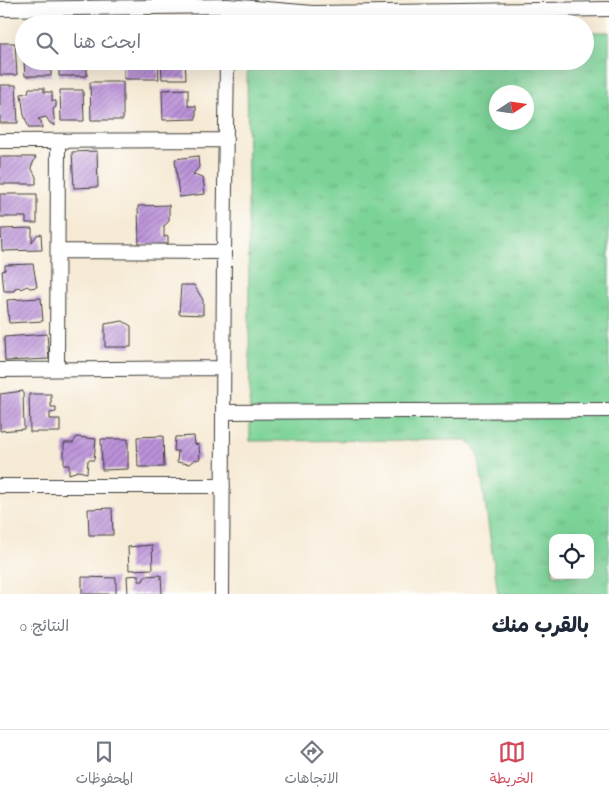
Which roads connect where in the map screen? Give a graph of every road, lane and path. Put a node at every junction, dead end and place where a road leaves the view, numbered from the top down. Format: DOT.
graph roads {
  1 [pos="228,6"];
  2 [pos="601,6"];
  3 [pos="0,9"];
  4 [pos="228,15"];
  5 [pos="227,70"];
  6 [pos="225,140"];
  7 [pos="0,141"];
  8 [pos="58,141"];
  9 [pos="58,251"];
  10 [pos="224,252"];
  11 [pos="223,368"];
  12 [pos="57,369"];
  13 [pos="0,370"];
  14 [pos="609,410"];
  15 [pos="223,412"];
  16 [pos="0,486"];
  17 [pos="223,486"];
  18 [pos="222,594"];
  1 -- 2 [label="street"];
  1 -- 3 [label="street"];
  1 -- 4 [label="street"];
  5 -- 6 [label="street"];
  6 -- 8 [label="street"];
  6 -- 10 [label="street"];
  7 -- 8 [label="street"];
  8 -- 9 [label="street"];
  9 -- 10 [label="street"];
  9 -- 12 [label="street"];
  10 -- 11 [label="street"];
  11 -- 12 [label="street"];
  11 -- 15 [label="street"];
  12 -- 13 [label="street"];
  14 -- 15 [label="street"];
  15 -- 17 [label="street"];
  16 -- 17 [label="street"];
  17 -- 18 [label="street"];
}
